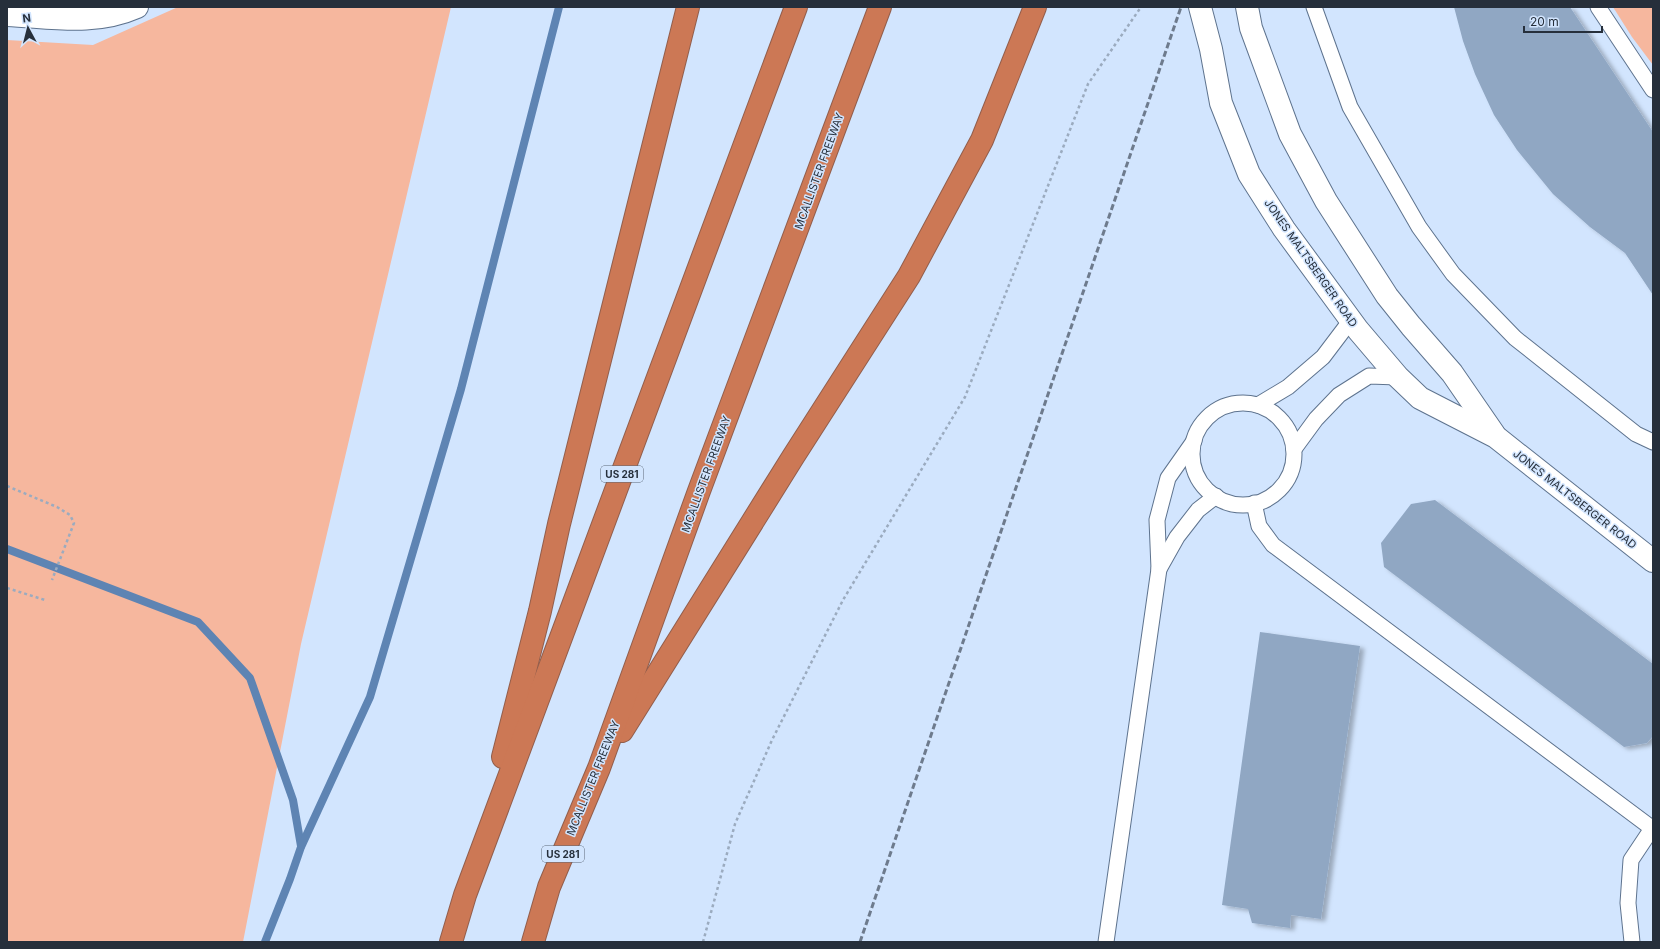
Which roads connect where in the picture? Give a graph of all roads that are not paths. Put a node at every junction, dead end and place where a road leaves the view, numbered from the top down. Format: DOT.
graph roads {
  1 [pos="137,7"];
  2 [pos="688,7"];
  3 [pos="796,7"];
  4 [pos="880,7"];
  5 [pos="1035,7"];
  6 [pos="1200,7"];
  7 [pos="1247,7"];
  8 [pos="1314,7"];
  9 [pos="1598,7"];
  10 [pos="7,15"];
  11 [pos="1653,90"];
  12 [pos="1351,320"];
  13 [pos="1398,377"];
  14 [pos="1258,405"];
  15 [pos="1496,437"];
  16 [pos="1194,441"];
  17 [pos="1653,442"];
  18 [pos="1294,449"];
  19 [pos="1216,496"];
  20 [pos="1254,503"];
  21 [pos="1653,561"];
  22 [pos="1159,569"];
  23 [pos="599,768"];
  24 [pos="1653,828"];
  25 [pos="477,863"];
  26 [pos="451,942"];
  27 [pos="533,942"];
  28 [pos="1106,942"];
  29 [pos="1632,942"];
  1 -- 10 [label="main road"];
  2 -- 25 [label="highway"];
  3 -- 25 [label="highway, US 281"];
  4 -- 23 [label="highway, MCALLISTER FREEWAY / US 281"];
  5 -- 23 [label="highway"];
  6 -- 12 [label="main road, JONES MALTSBERGER ROAD"];
  7 -- 15 [label="main road, JONES MALTSBERGER ROAD"];
  8 -- 17 [label="lane"];
  9 -- 11 [label="lane"];
  12 -- 13 [label="main road, JONES MALTSBERGER ROAD"];
  12 -- 14 [label="lane"];
  13 -- 15 [label="main road, JONES MALTSBERGER ROAD"];
  13 -- 18 [label="lane"];
  14 -- 16 [label="lane"];
  14 -- 18 [label="lane"];
  15 -- 21 [label="main road, JONES MALTSBERGER ROAD"];
  16 -- 19 [label="lane"];
  16 -- 22 [label="lane"];
  18 -- 20 [label="lane"];
  19 -- 20 [label="lane"];
  19 -- 22 [label="lane"];
  20 -- 24 [label="lane"];
  22 -- 28 [label="lane"];
  23 -- 27 [label="highway, MCALLISTER FREEWAY / US 281"];
  24 -- 29 [label="lane"];
  25 -- 26 [label="highway, US 281"];
}
